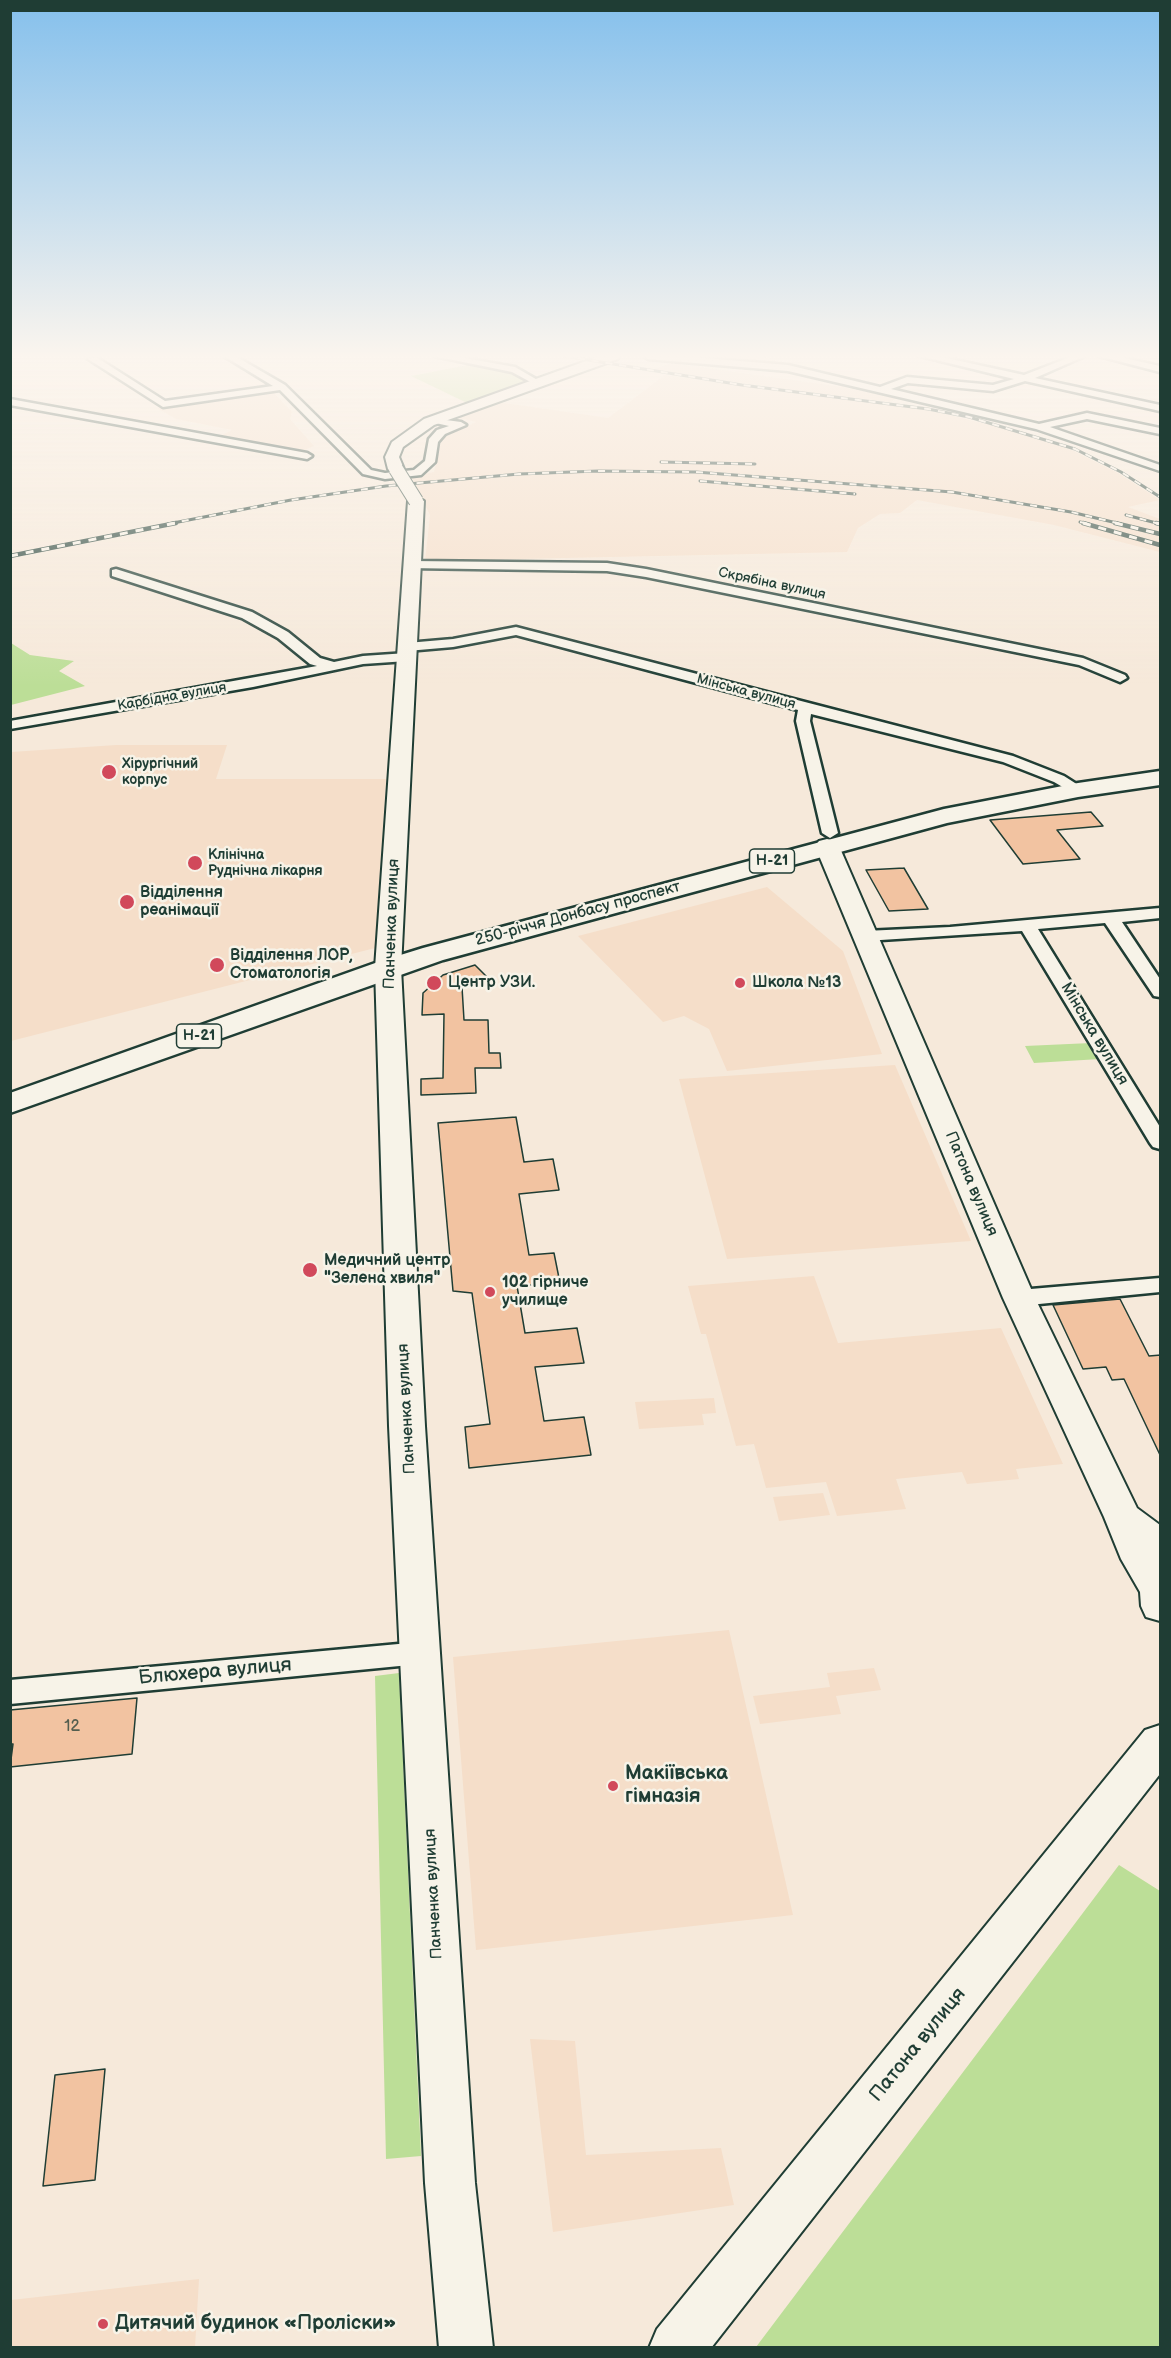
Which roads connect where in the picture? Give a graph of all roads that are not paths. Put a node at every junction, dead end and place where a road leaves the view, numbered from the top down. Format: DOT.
graph roads {
  1 [pos="361,466"];
  2 [pos="395,466"];
  3 [pos="425,466"];
  4 [pos="412,565"];
  5 [pos="116,573"];
  6 [pos="407,652"];
  7 [pos="334,666"];
  8 [pos="1120,678"];
  9 [pos="805,708"];
  10 [pos="10,725"];
  11 [pos="1161,778"];
  12 [pos="1078,790"];
  13 [pos="829,840"];
  14 [pos="1161,913"];
  15 [pos="1110,917"];
  16 [pos="1027,925"];
  17 [pos="866,936"];
  18 [pos="388,968"];
  19 [pos="1161,992"];
  20 [pos="10,1104"];
  21 [pos="1161,1143"];
  22 [pos="1161,1285"];
  23 [pos="1019,1298"];
  24 [pos="1123,1517"];
  25 [pos="1161,1544"];
  26 [pos="1160,1595"];
  27 [pos="420,1653"];
  28 [pos="10,1692"];
  29 [pos="1161,1743"];
  30 [pos="465,2348"];
  31 [pos="676,2348"];
  1 -- 3 [label="street"];
  2 -- 4 [label="street, Панченка вулиця, bridge"];
  4 -- 6 [label="street, Панченка вулиця"];
  4 -- 8 [label="street, Скрябіна вулиця"];
  5 -- 7 [label="street"];
  6 -- 7 [label="street, Карбідна вулиця"];
  6 -- 9 [label="street, Мінська вулиця"];
  6 -- 18 [label="street, Панченка вулиця"];
  7 -- 10 [label="street, Карбідна вулиця"];
  9 -- 12 [label="street, Мінська вулиця"];
  9 -- 13 [label="street, Патона вулиця"];
  11 -- 12 [label="main road, 250-річчя Донбасу проспект / Н-21"];
  12 -- 13 [label="main road, 250-річчя Донбасу проспект / Н-21"];
  13 -- 17 [label="street, Патона вулиця"];
  13 -- 18 [label="main road, 250-річчя Донбасу проспект / Н-21"];
  14 -- 15 [label="street"];
  15 -- 16 [label="street"];
  15 -- 19 [label="street"];
  16 -- 17 [label="street"];
  16 -- 21 [label="street, Мінська вулиця"];
  17 -- 23 [label="street, Патона вулиця"];
  18 -- 20 [label="main road, 250-річчя Донбасу проспект / Н-21"];
  18 -- 27 [label="street, Панченка вулиця"];
  22 -- 23 [label="street"];
  23 -- 24 [label="street, Патона вулиця"];
  24 -- 25 [label="street"];
  24 -- 26 [label="street, Патона вулиця"];
  27 -- 28 [label="street, Блюхера вулиця"];
  27 -- 30 [label="street, Панченка вулиця"];
  29 -- 31 [label="street, Патона вулиця"];
}
